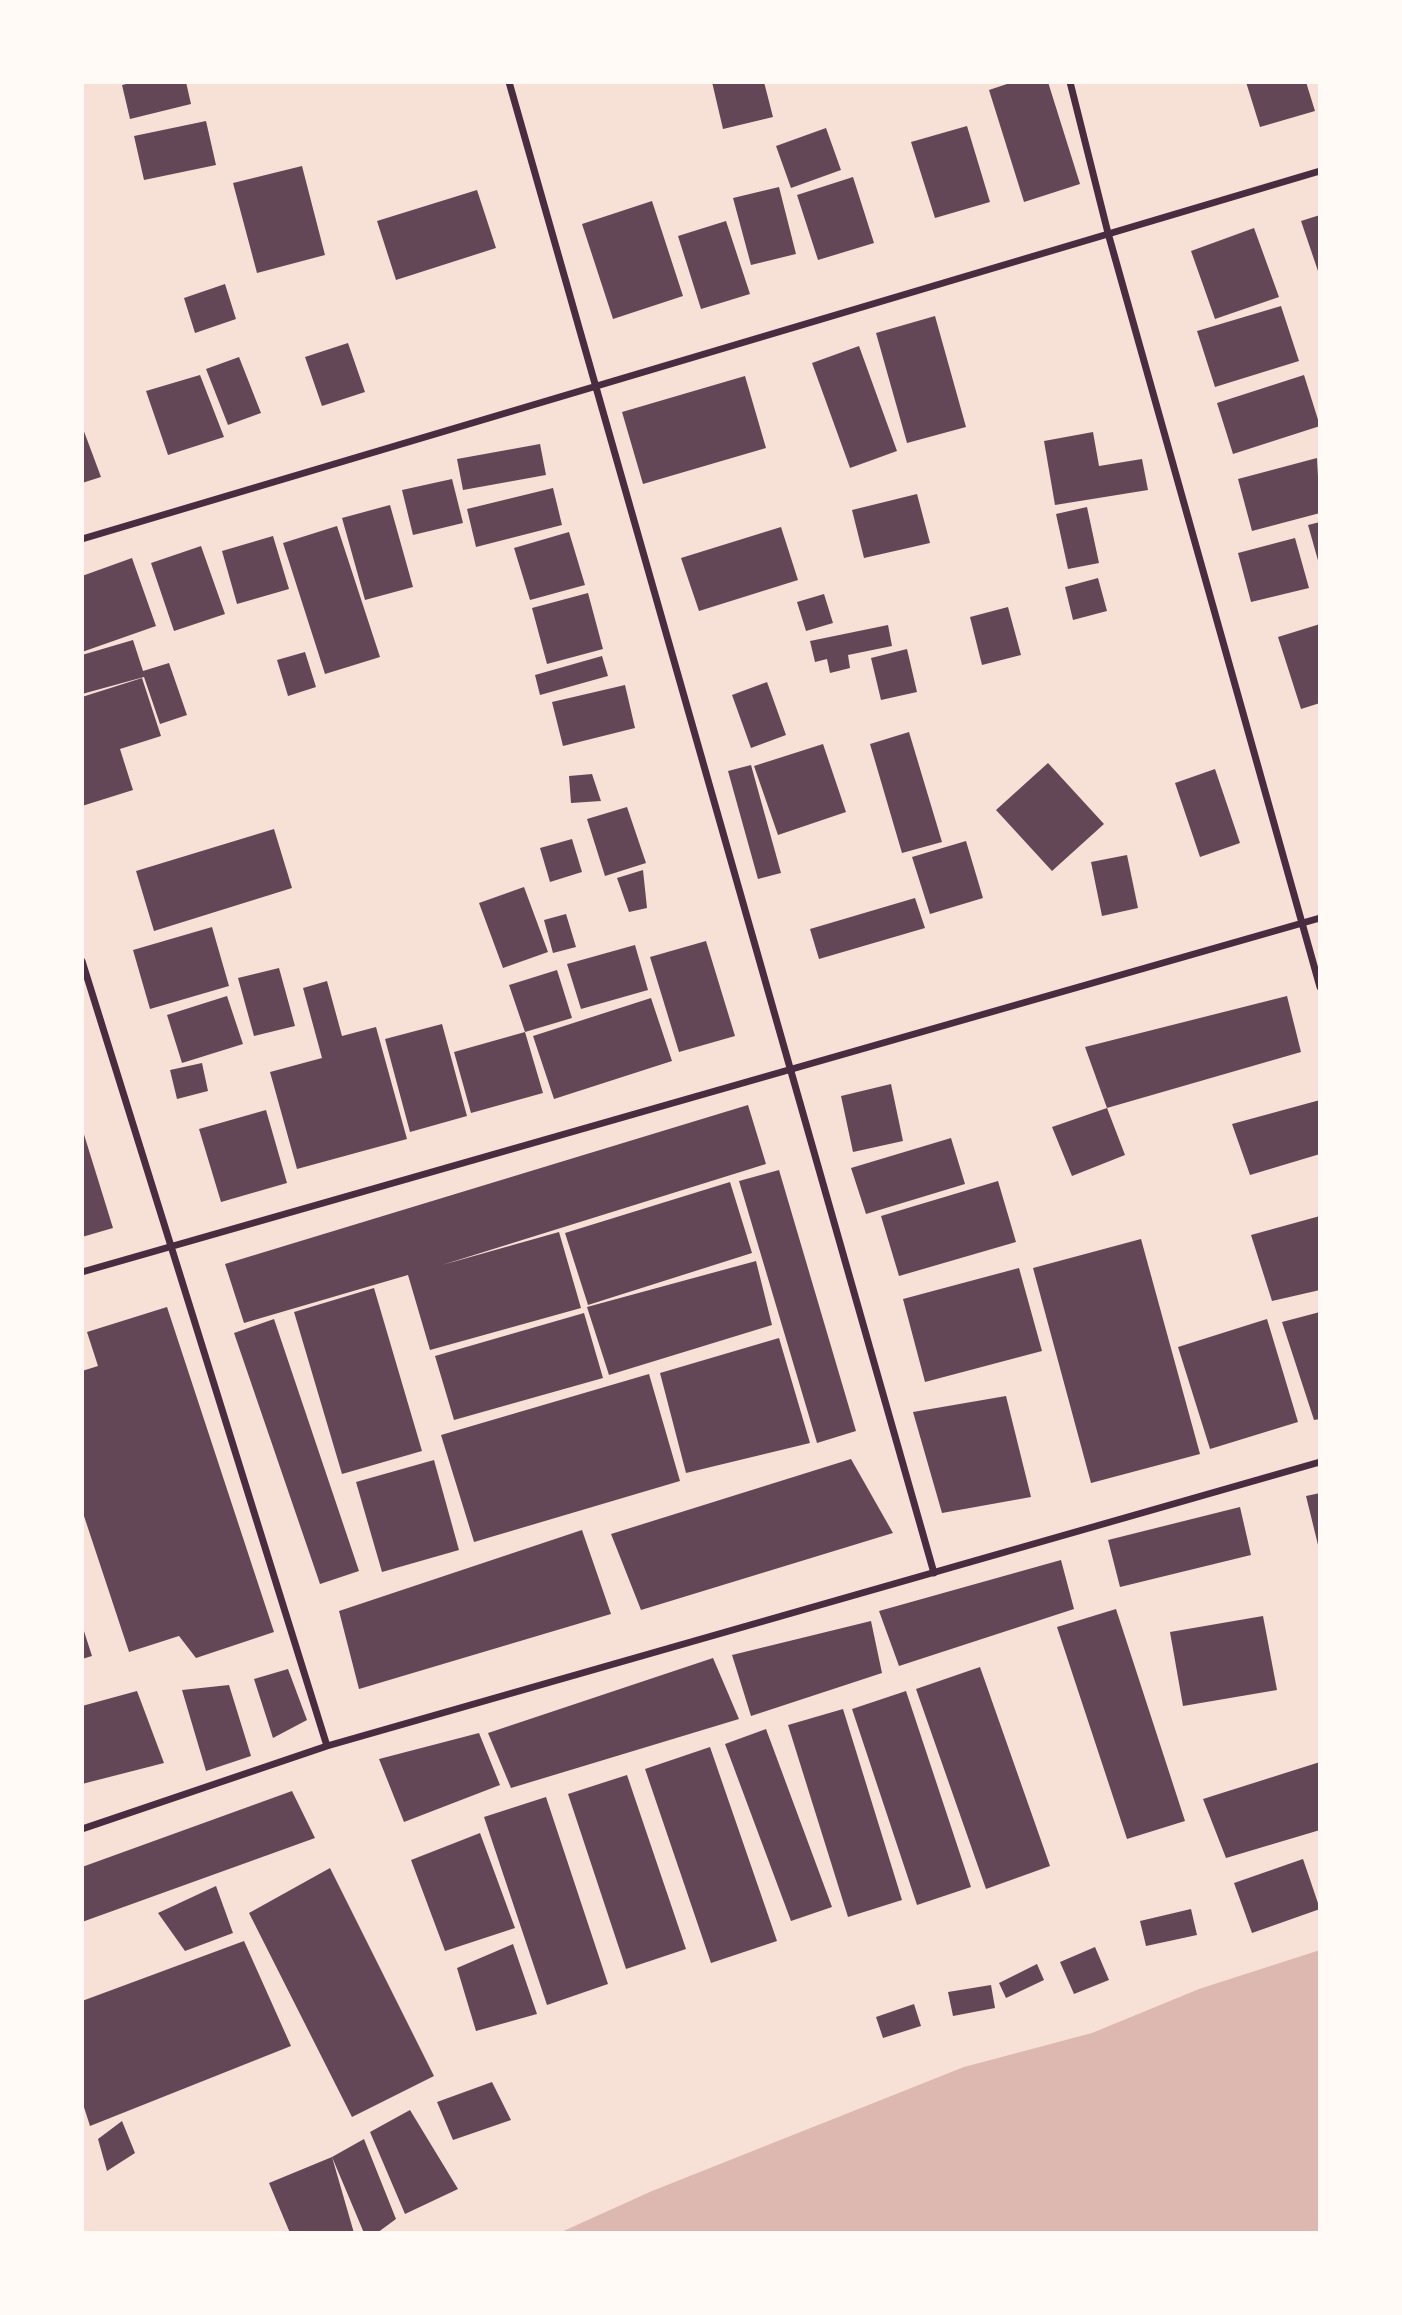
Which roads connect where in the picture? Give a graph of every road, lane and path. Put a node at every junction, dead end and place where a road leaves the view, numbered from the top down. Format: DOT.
graph roads {
  1 [pos="509,82"];
  2 [pos="1069,82"];
  3 [pos="1320,171"];
  4 [pos="1108,233"];
  5 [pos="596,386"];
  6 [pos="82,539"];
  7 [pos="1320,918"];
  8 [pos="1301,924"];
  9 [pos="82,961"];
  10 [pos="1320,987"];
  11 [pos="790,1070"];
  12 [pos="171,1247"];
  13 [pos="82,1272"];
  14 [pos="1320,1462"];
  15 [pos="934,1573"];
  16 [pos="327,1746"];
  17 [pos="82,1829"];
  1 -- 5 [label="street"];
  2 -- 4 [label="street"];
  3 -- 4 [label="street"];
  4 -- 5 [label="street"];
  4 -- 8 [label="street"];
  5 -- 6 [label="street"];
  5 -- 11 [label="street"];
  7 -- 8 [label="street"];
  8 -- 10 [label="street"];
  8 -- 11 [label="street"];
  9 -- 12 [label="street"];
  11 -- 12 [label="street"];
  11 -- 15 [label="street"];
  12 -- 13 [label="street"];
  12 -- 16 [label="street"];
  14 -- 15 [label="street"];
  15 -- 16 [label="street"];
  16 -- 17 [label="street"];
}
